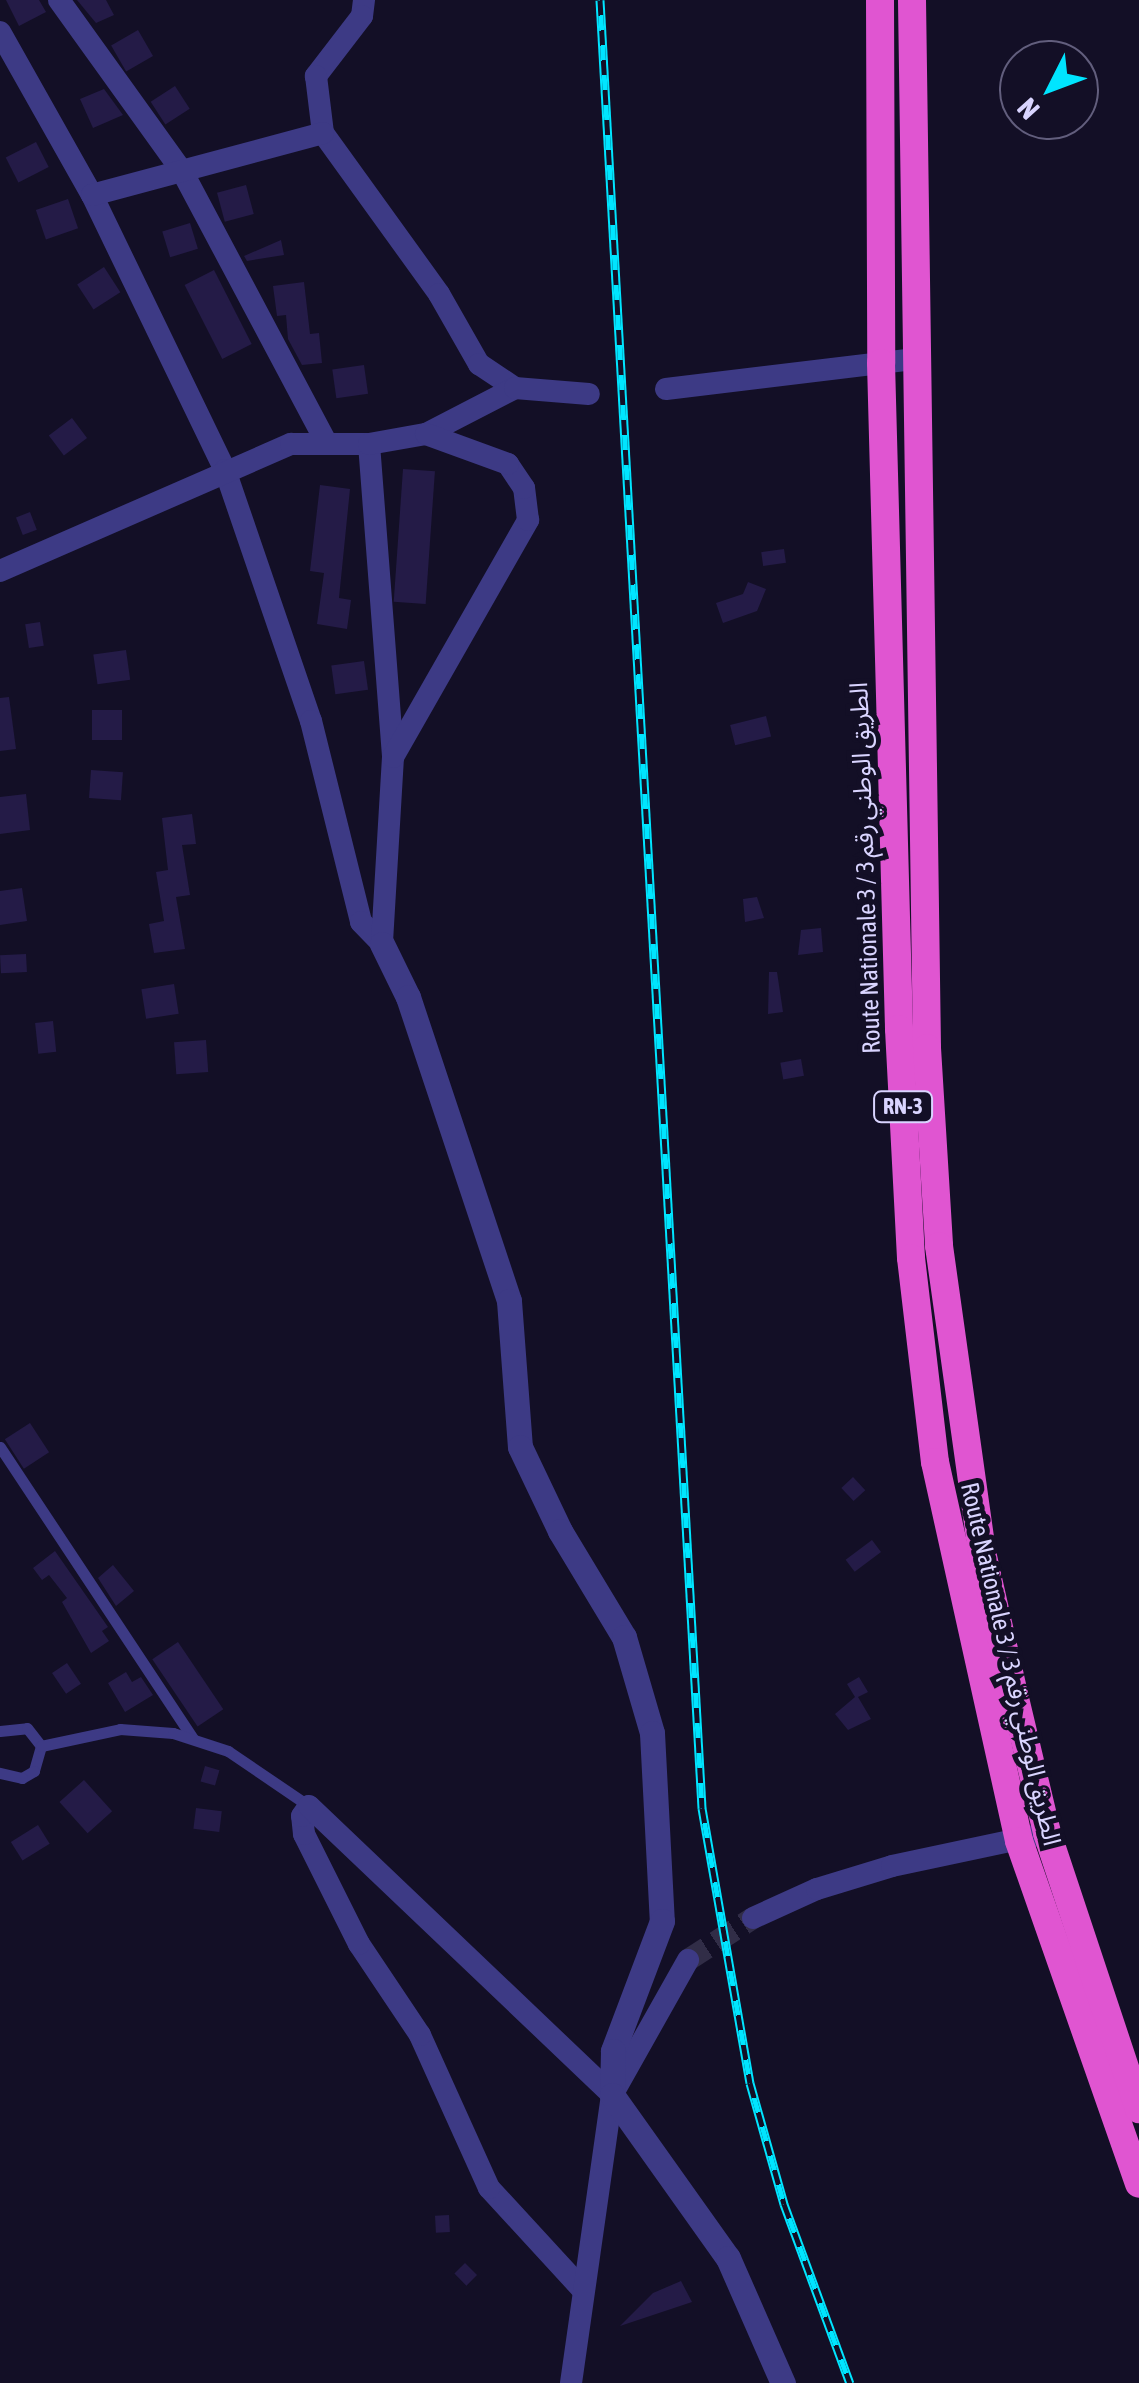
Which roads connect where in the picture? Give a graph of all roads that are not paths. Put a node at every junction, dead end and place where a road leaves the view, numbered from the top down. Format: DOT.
graph roads {
  1 [pos="59,0"];
  2 [pos="364,0"];
  3 [pos="880,0"];
  4 [pos="912,0"];
  5 [pos="0,32"];
  6 [pos="323,133"];
  7 [pos="182,172"];
  8 [pos="92,194"];
  9 [pos="913,360"];
  10 [pos="881,363"];
  11 [pos="515,388"];
  12 [pos="666,390"];
  13 [pos="588,394"];
  14 [pos="426,434"];
  15 [pos="326,442"];
  16 [pos="368,444"];
  17 [pos="224,470"];
  18 [pos="0,572"];
  19 [pos="393,757"];
  20 [pos="382,944"];
  21 [pos="0,1448"];
  22 [pos="1,1727"];
  23 [pos="193,1739"];
  24 [pos="41,1746"];
  25 [pos="0,1772"];
  26 [pos="309,1806"];
  27 [pos="1047,1833"];
  28 [pos="1018,1841"];
  29 [pos="753,1918"];
  30 [pos="688,1960"];
  31 [pos="612,2095"];
  32 [pos="1139,2109"];
  33 [pos="1139,2184"];
  34 [pos="580,2288"];
  35 [pos="570,2383"];
  36 [pos="783,2383"];
  1 -- 7 [label="street"];
  2 -- 6 [label="street"];
  3 -- 10 [label="highway, Route Nationale 3 / الطريق الوطني رقم 3 / RN-3"];
  4 -- 9 [label="highway, Route Nationale 3 / الطريق الوطني رقم 3 / RN-3"];
  5 -- 8 [label="street"];
  6 -- 7 [label="street"];
  6 -- 11 [label="street"];
  7 -- 8 [label="street"];
  7 -- 15 [label="street"];
  8 -- 17 [label="street"];
  9 -- 10 [label="street"];
  9 -- 27 [label="highway, Route Nationale 3 / الطريق الوطني رقم 3 / RN-3"];
  10 -- 12 [label="street"];
  10 -- 28 [label="highway, Route Nationale 3 / الطريق الوطني رقم 3 / RN-3"];
  11 -- 13 [label="street"];
  11 -- 14 [label="street"];
  14 -- 16 [label="street"];
  14 -- 19 [label="street"];
  15 -- 16 [label="street"];
  15 -- 17 [label="street"];
  16 -- 19 [label="street"];
  17 -- 18 [label="street"];
  17 -- 20 [label="street"];
  19 -- 20 [label="street"];
  20 -- 31 [label="street"];
  21 -- 23 [label="lane"];
  22 -- 24 [label="lane"];
  23 -- 24 [label="lane"];
  23 -- 26 [label="lane"];
  24 -- 25 [label="lane"];
  26 -- 31 [label="street"];
  26 -- 34 [label="street"];
  27 -- 28 [label="street"];
  27 -- 32 [label="highway, Route Nationale 3 / الطريق الوطني رقم 3 / RN-3"];
  28 -- 29 [label="street"];
  28 -- 33 [label="highway, Route Nationale 3 / الطريق الوطني رقم 3 / RN-3"];
  30 -- 31 [label="street"];
  31 -- 34 [label="street"];
  31 -- 36 [label="street"];
  34 -- 35 [label="street"];
}
